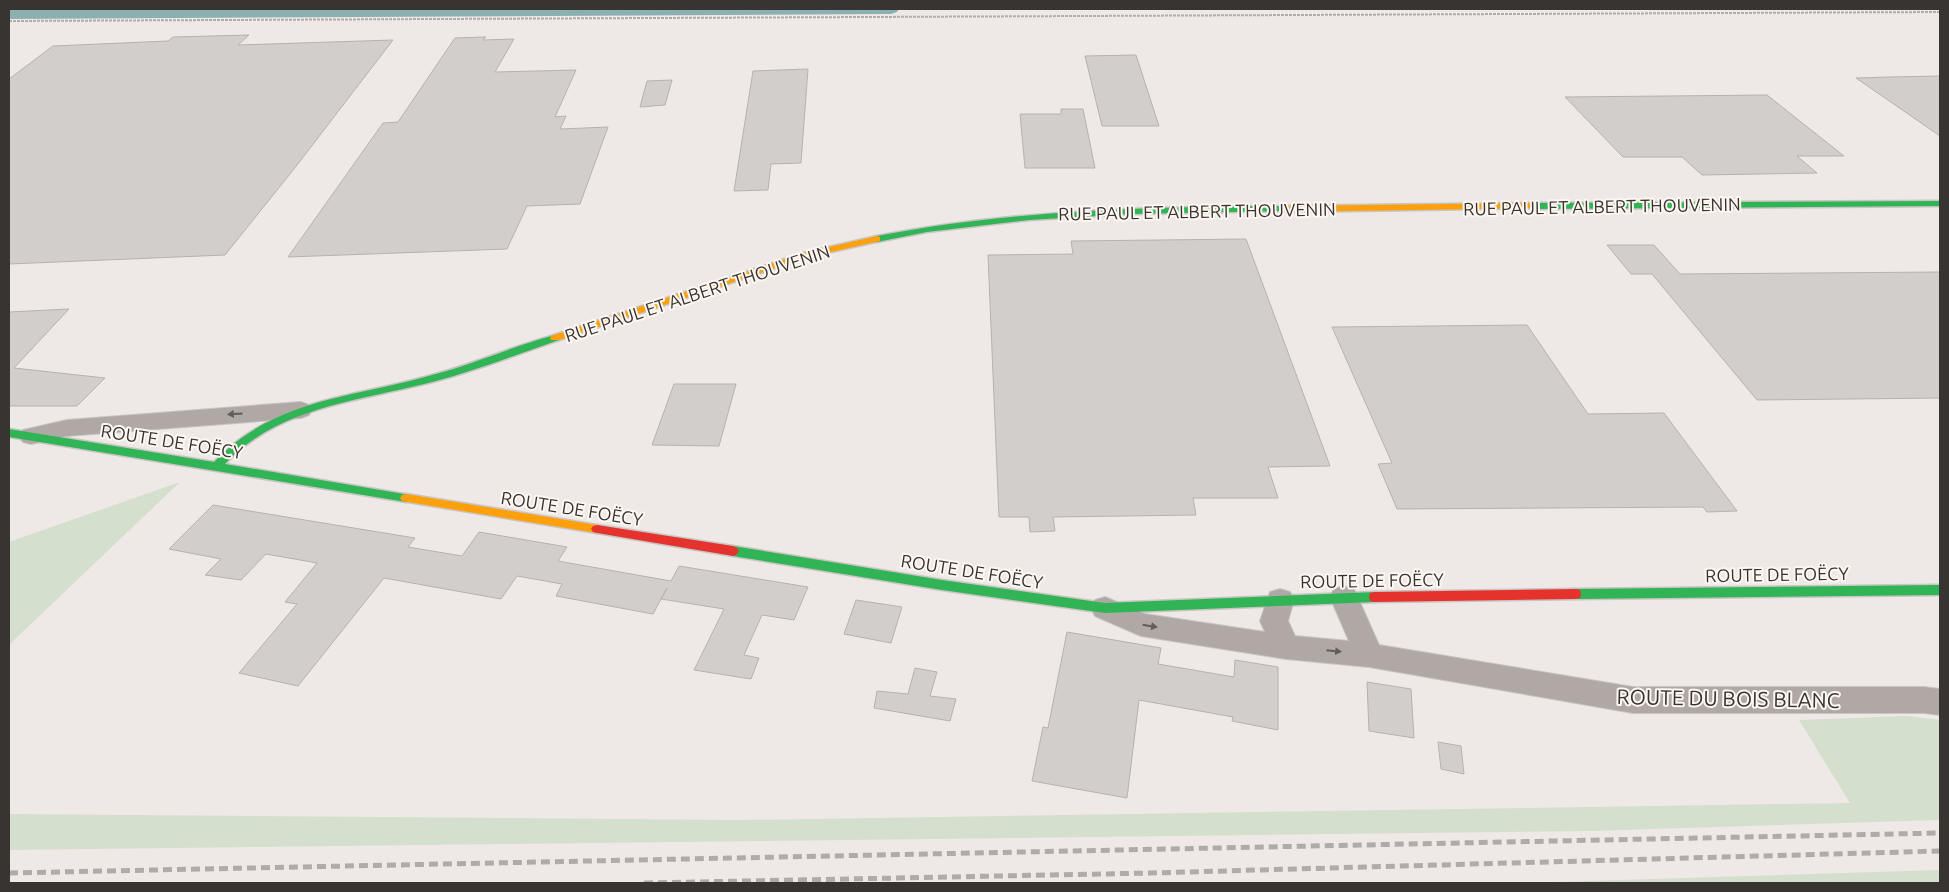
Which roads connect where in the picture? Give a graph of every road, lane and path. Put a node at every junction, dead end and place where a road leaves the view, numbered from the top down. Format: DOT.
graph roads {
  1 [pos="1940,12"];
  2 [pos="9,21"];
  3 [pos="1940,202"];
  4 [pos="301,410"];
  5 [pos="20,435"];
  6 [pos="217,466"];
  7 [pos="1940,590"];
  8 [pos="1344,596"];
  9 [pos="1280,600"];
  10 [pos="1105,608"];
  11 [pos="1286,646"];
  12 [pos="1369,655"];
  13 [pos="1940,702"];
  1 -- 2 [label="path"];
  3 -- 4 [label="street, RUE PAUL ET ALBERT THOUVENIN"];
  4 -- 5 [label="street, RUE PAUL ET ALBERT THOUVENIN, one-way"];
  4 -- 6 [label="street, RUE PAUL ET ALBERT THOUVENIN"];
  5 -- 6 [label="street, ROUTE DE FOËCY"];
  6 -- 10 [label="street, ROUTE DE FOËCY"];
  7 -- 8 [label="street, ROUTE DE FOËCY"];
  8 -- 9 [label="street, ROUTE DE FOËCY"];
  8 -- 12 [label="street"];
  9 -- 10 [label="street, ROUTE DE FOËCY"];
  9 -- 11 [label="street"];
  10 -- 11 [label="street, ROUTE DU BOIS BLANC, one-way"];
  11 -- 12 [label="street, ROUTE DU BOIS BLANC, one-way"];
  12 -- 13 [label="street, ROUTE DU BOIS BLANC"];
}
